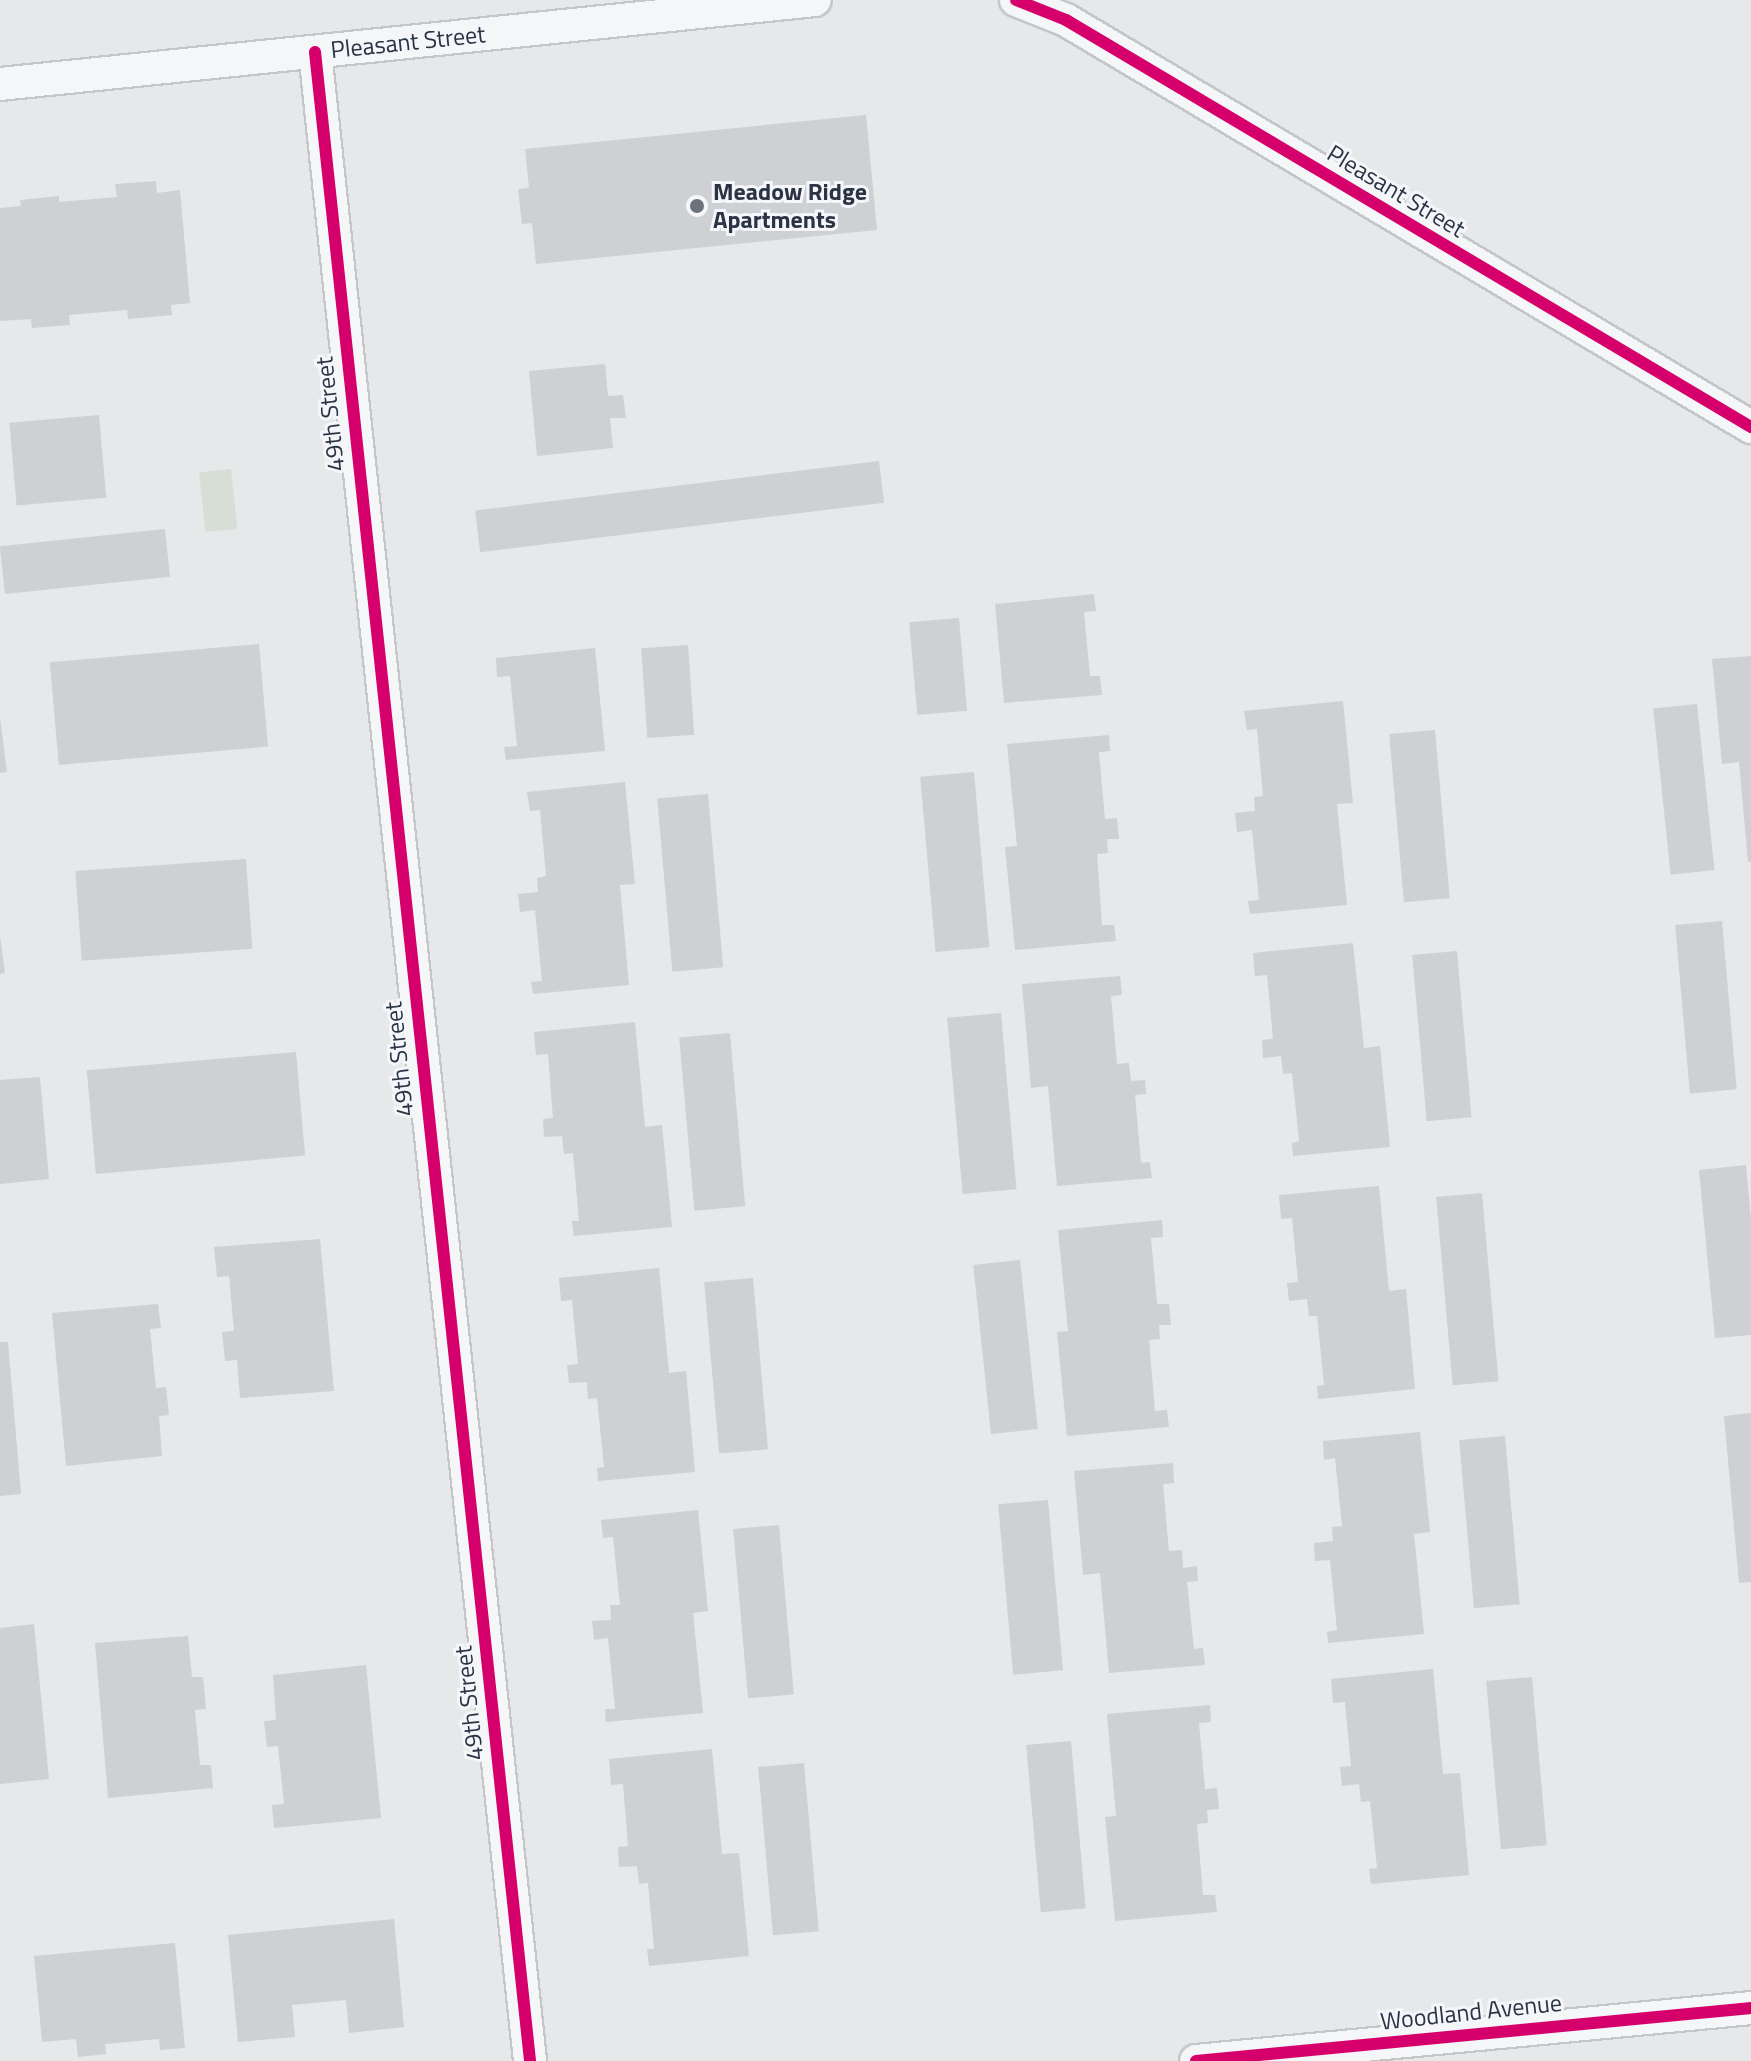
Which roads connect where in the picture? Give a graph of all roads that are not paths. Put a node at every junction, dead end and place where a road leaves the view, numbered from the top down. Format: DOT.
graph roads {
  1 [pos="815,0"];
  2 [pos="1016,0"];
  3 [pos="315,52"];
  4 [pos="0,84"];
  5 [pos="1751,427"];
  6 [pos="1751,2008"];
  7 [pos="530,2061"];
  8 [pos="1196,2061"];
  1 -- 3 [label="street, Pleasant Street"];
  2 -- 5 [label="street, Pleasant Street"];
  3 -- 4 [label="street, Pleasant Street"];
  3 -- 7 [label="street, 49th Street"];
  6 -- 8 [label="street, Woodland Avenue"];
}
